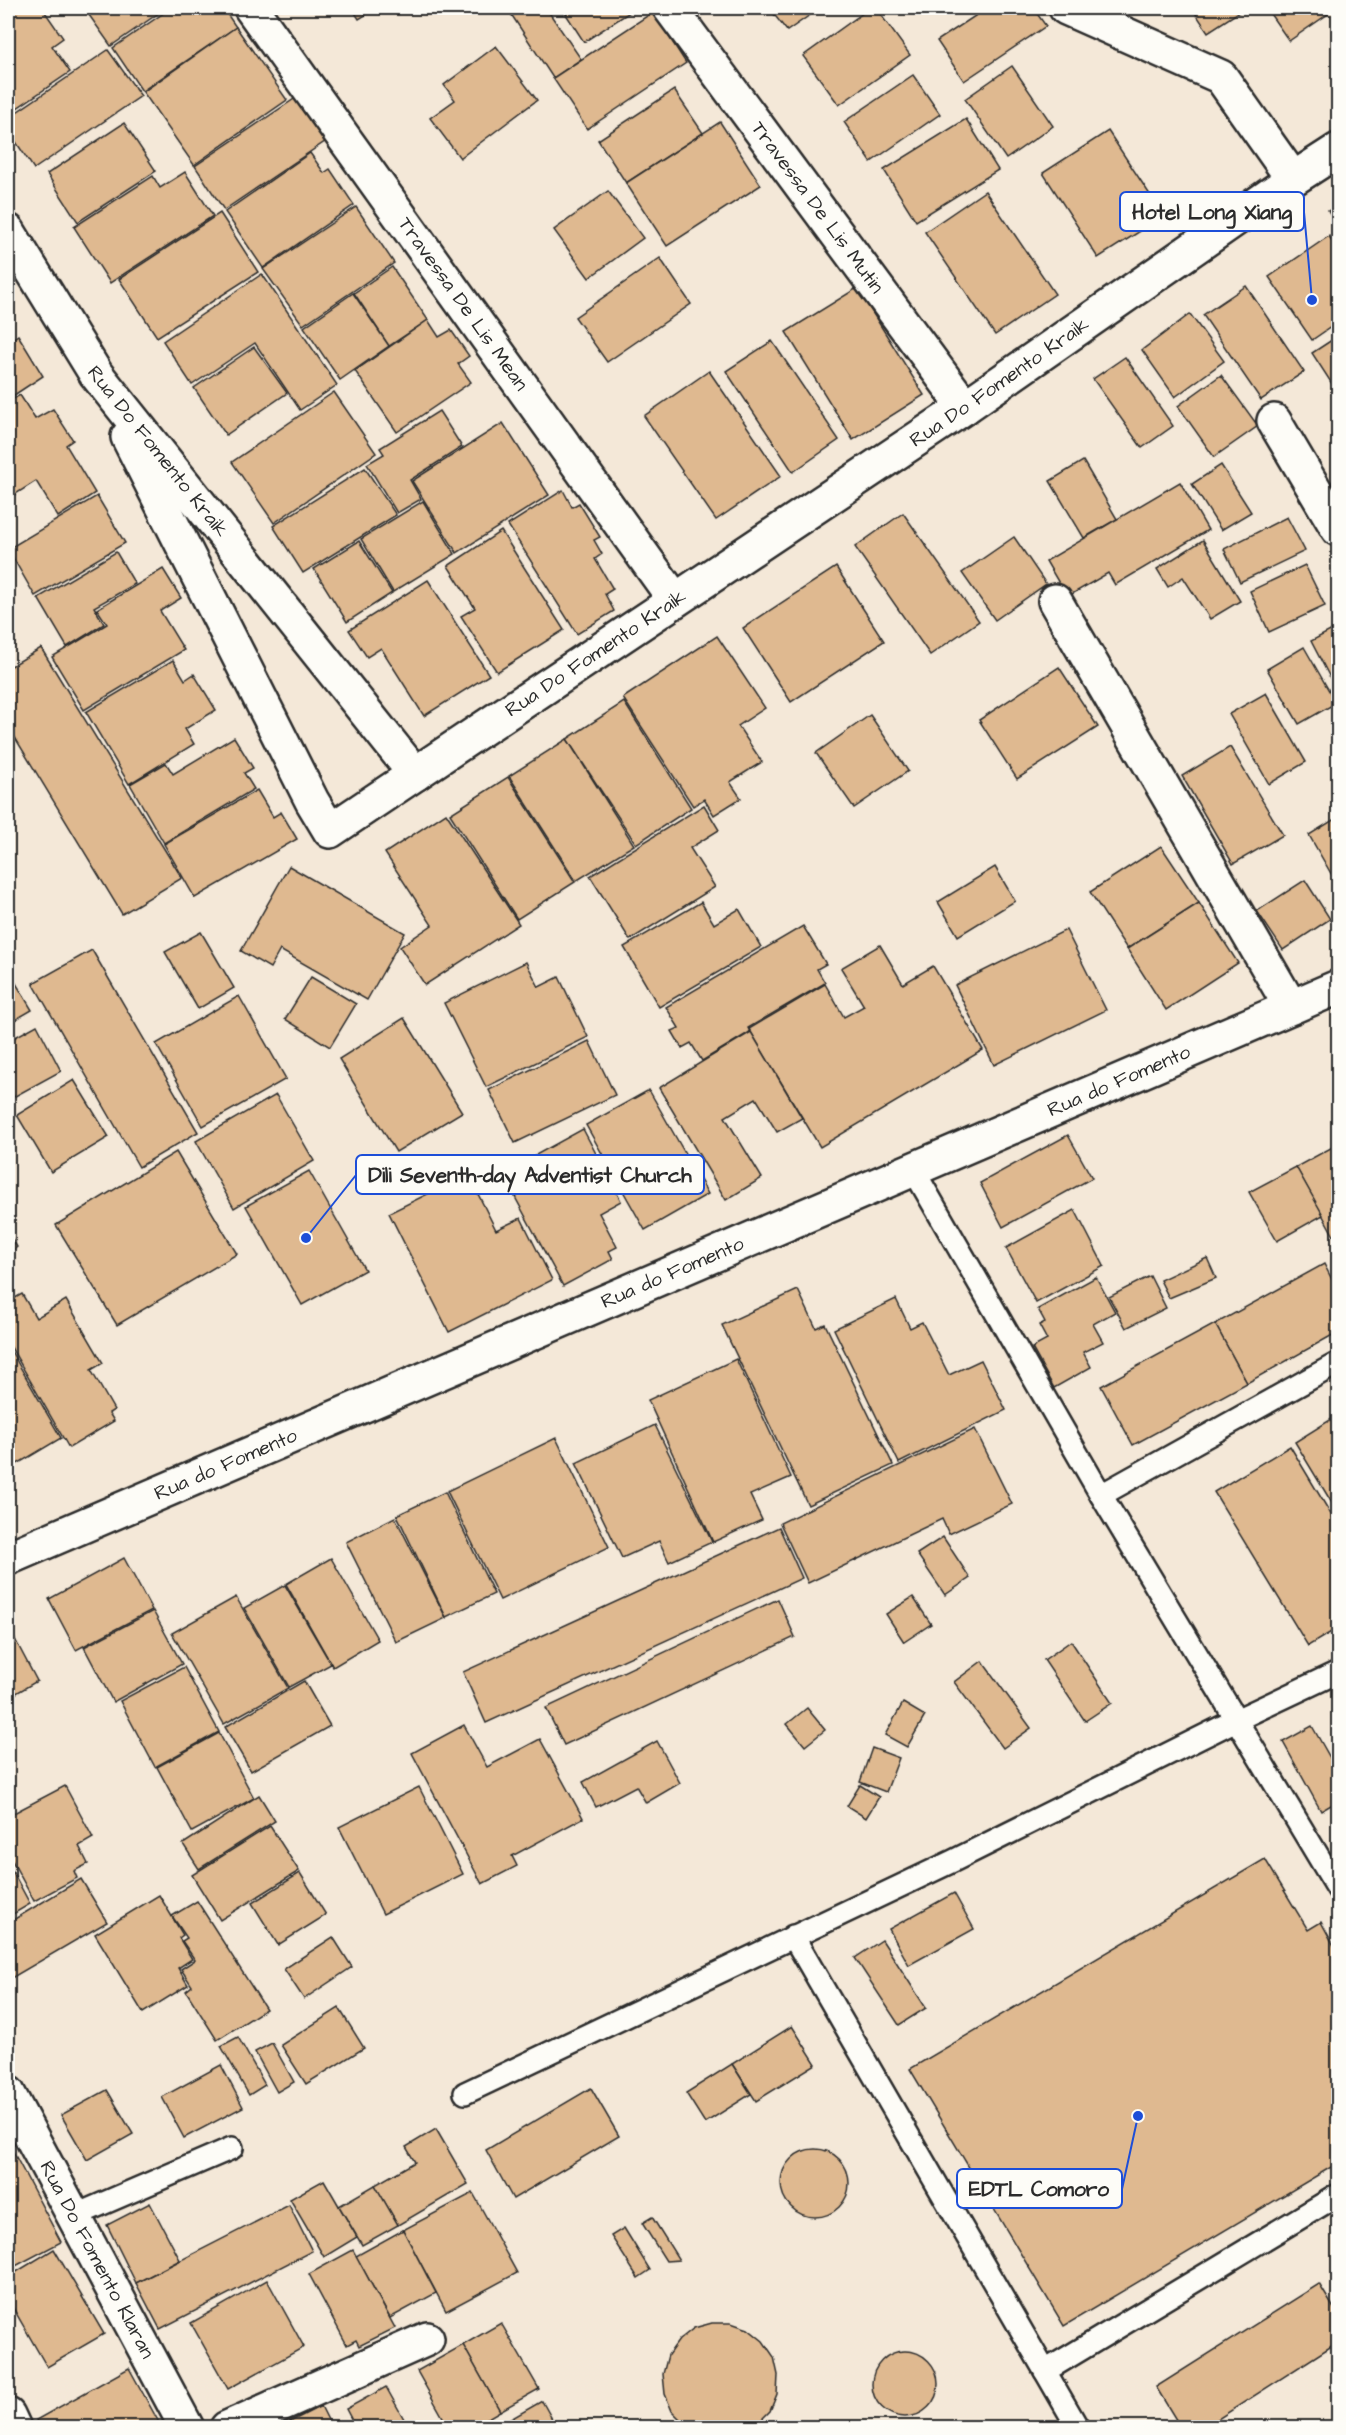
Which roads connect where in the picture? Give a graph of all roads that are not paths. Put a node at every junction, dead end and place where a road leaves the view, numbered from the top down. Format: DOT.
graph roads {
  1 [pos="251,8"];
  2 [pos="670,8"];
  3 [pos="1066,8"];
  4 [pos="1338,150"];
  5 [pos="1293,179"];
  6 [pos="8,231"];
  7 [pos="96,374"];
  8 [pos="965,407"];
  9 [pos="1274,420"];
  10 [pos="1338,529"];
  11 [pos="675,600"];
  12 [pos="1055,601"];
  13 [pos="415,774"];
  14 [pos="1338,987"];
  15 [pos="1291,1007"];
  16 [pos="913,1169"];
  17 [pos="1338,1363"];
  18 [pos="1101,1495"];
  19 [pos="8,1558"];
  20 [pos="1338,1672"];
  21 [pos="1236,1720"];
  22 [pos="1338,1889"];
  23 [pos="793,1936"];
  24 [pos="8,2093"];
  25 [pos="465,2093"];
  26 [pos="232,2148"];
  27 [pos="1338,2195"];
  28 [pos="74,2216"];
  29 [pos="428,2339"];
  30 [pos="1045,2371"];
  31 [pos="8,2415"];
  32 [pos="14,2427"];
  33 [pos="187,2427"];
  34 [pos="227,2427"];
  35 [pos="1078,2427"];
  1 -- 11 [label="street, Travessa De Lis Mean"];
  2 -- 8 [label="street, Travessa De Lis Mutin"];
  3 -- 5 [label="street"];
  4 -- 5 [label="street, Rua Do Fomento Kraik"];
  5 -- 8 [label="street, Rua Do Fomento Kraik"];
  6 -- 7 [label="street, Rua Do Fomento Kraik"];
  7 -- 13 [label="street, Rua Do Fomento Kraik"];
  7 -- 13 [label="street"];
  8 -- 11 [label="street, Rua Do Fomento Kraik"];
  9 -- 10 [label="street"];
  11 -- 13 [label="street, Rua Do Fomento Kraik"];
  12 -- 15 [label="street"];
  14 -- 15 [label="street, Rua do Fomento"];
  15 -- 16 [label="street, Rua do Fomento"];
  16 -- 18 [label="lane"];
  16 -- 19 [label="street, Rua do Fomento"];
  17 -- 18 [label="lane"];
  18 -- 21 [label="lane"];
  20 -- 21 [label="lane"];
  21 -- 22 [label="lane"];
  21 -- 23 [label="lane"];
  23 -- 25 [label="lane"];
  23 -- 30 [label="lane"];
  24 -- 28 [label="street, Rua Do Fomento Klaran"];
  26 -- 28 [label="lane"];
  27 -- 30 [label="lane"];
  28 -- 33 [label="street, Rua Do Fomento Klaran"];
  29 -- 34 [label="street"];
  30 -- 35 [label="lane"];
  31 -- 32 [label="street"];
}
